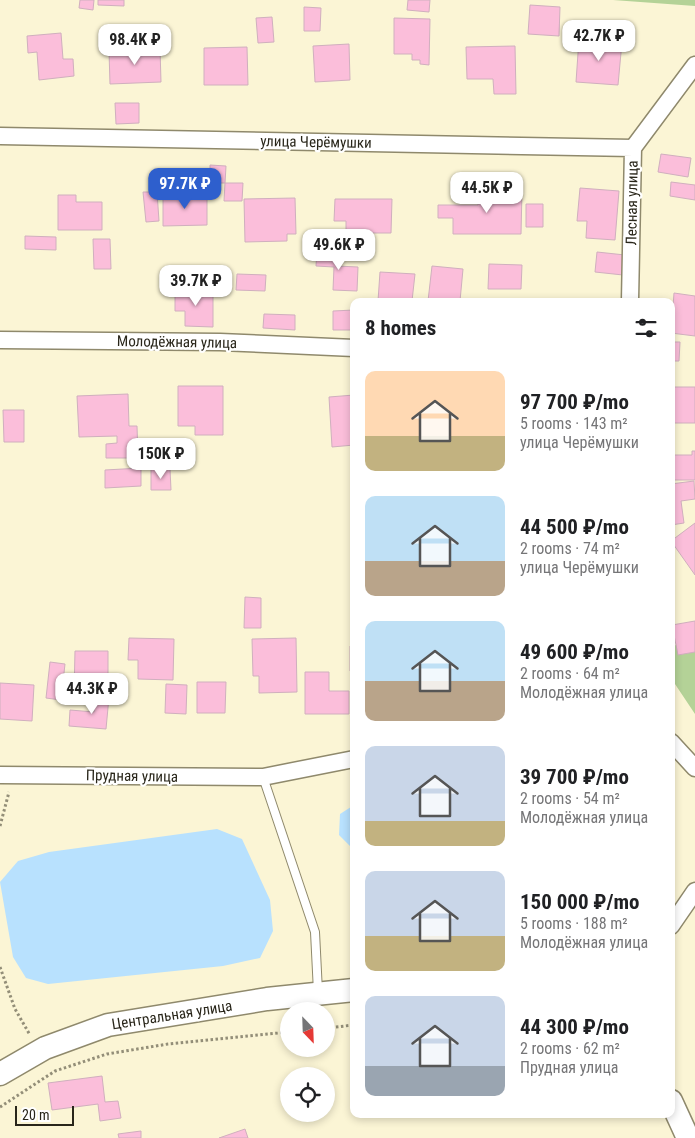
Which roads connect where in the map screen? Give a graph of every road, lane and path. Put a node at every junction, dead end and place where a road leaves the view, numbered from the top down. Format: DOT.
graph roads {
  1 [pos="695,65"];
  2 [pos="0,136"];
  3 [pos="632,148"];
  4 [pos="630,298"];
  5 [pos="0,340"];
  6 [pos="350,348"];
  7 [pos="675,746"];
  8 [pos="350,760"];
  9 [pos="695,768"];
  10 [pos="7,775"];
  11 [pos="263,777"];
  12 [pos="0,826"];
  13 [pos="695,890"];
  14 [pos="675,920"];
  15 [pos="0,967"];
  16 [pos="350,990"];
  17 [pos="318,993"];
  18 [pos="350,1025"];
  19 [pos="335,1027"];
  20 [pos="280,1033"];
  21 [pos="31,1037"];
  22 [pos="0,1074"];
  23 [pos="0,1107"];
  24 [pos="675,1110"];
  25 [pos="688,1138"];
  1 -- 3 [label="street, Лесная улица"];
  2 -- 3 [label="street, улица Черёмушки"];
  3 -- 4 [label="street, Лесная улица"];
  5 -- 6 [label="street, Молодёжная улица"];
  7 -- 9 [label="street"];
  8 -- 11 [label="street, Прудная улица"];
  10 -- 11 [label="street, Прудная улица"];
  10 -- 12 [label="path"];
  11 -- 17 [label="lane"];
  13 -- 14 [label="street"];
  15 -- 21 [label="path"];
  16 -- 17 [label="street, Центральная улица"];
  17 -- 22 [label="street, Центральная улица"];
  18 -- 19 [label="path"];
  20 -- 23 [label="path"];
  24 -- 25 [label="street"];
}
